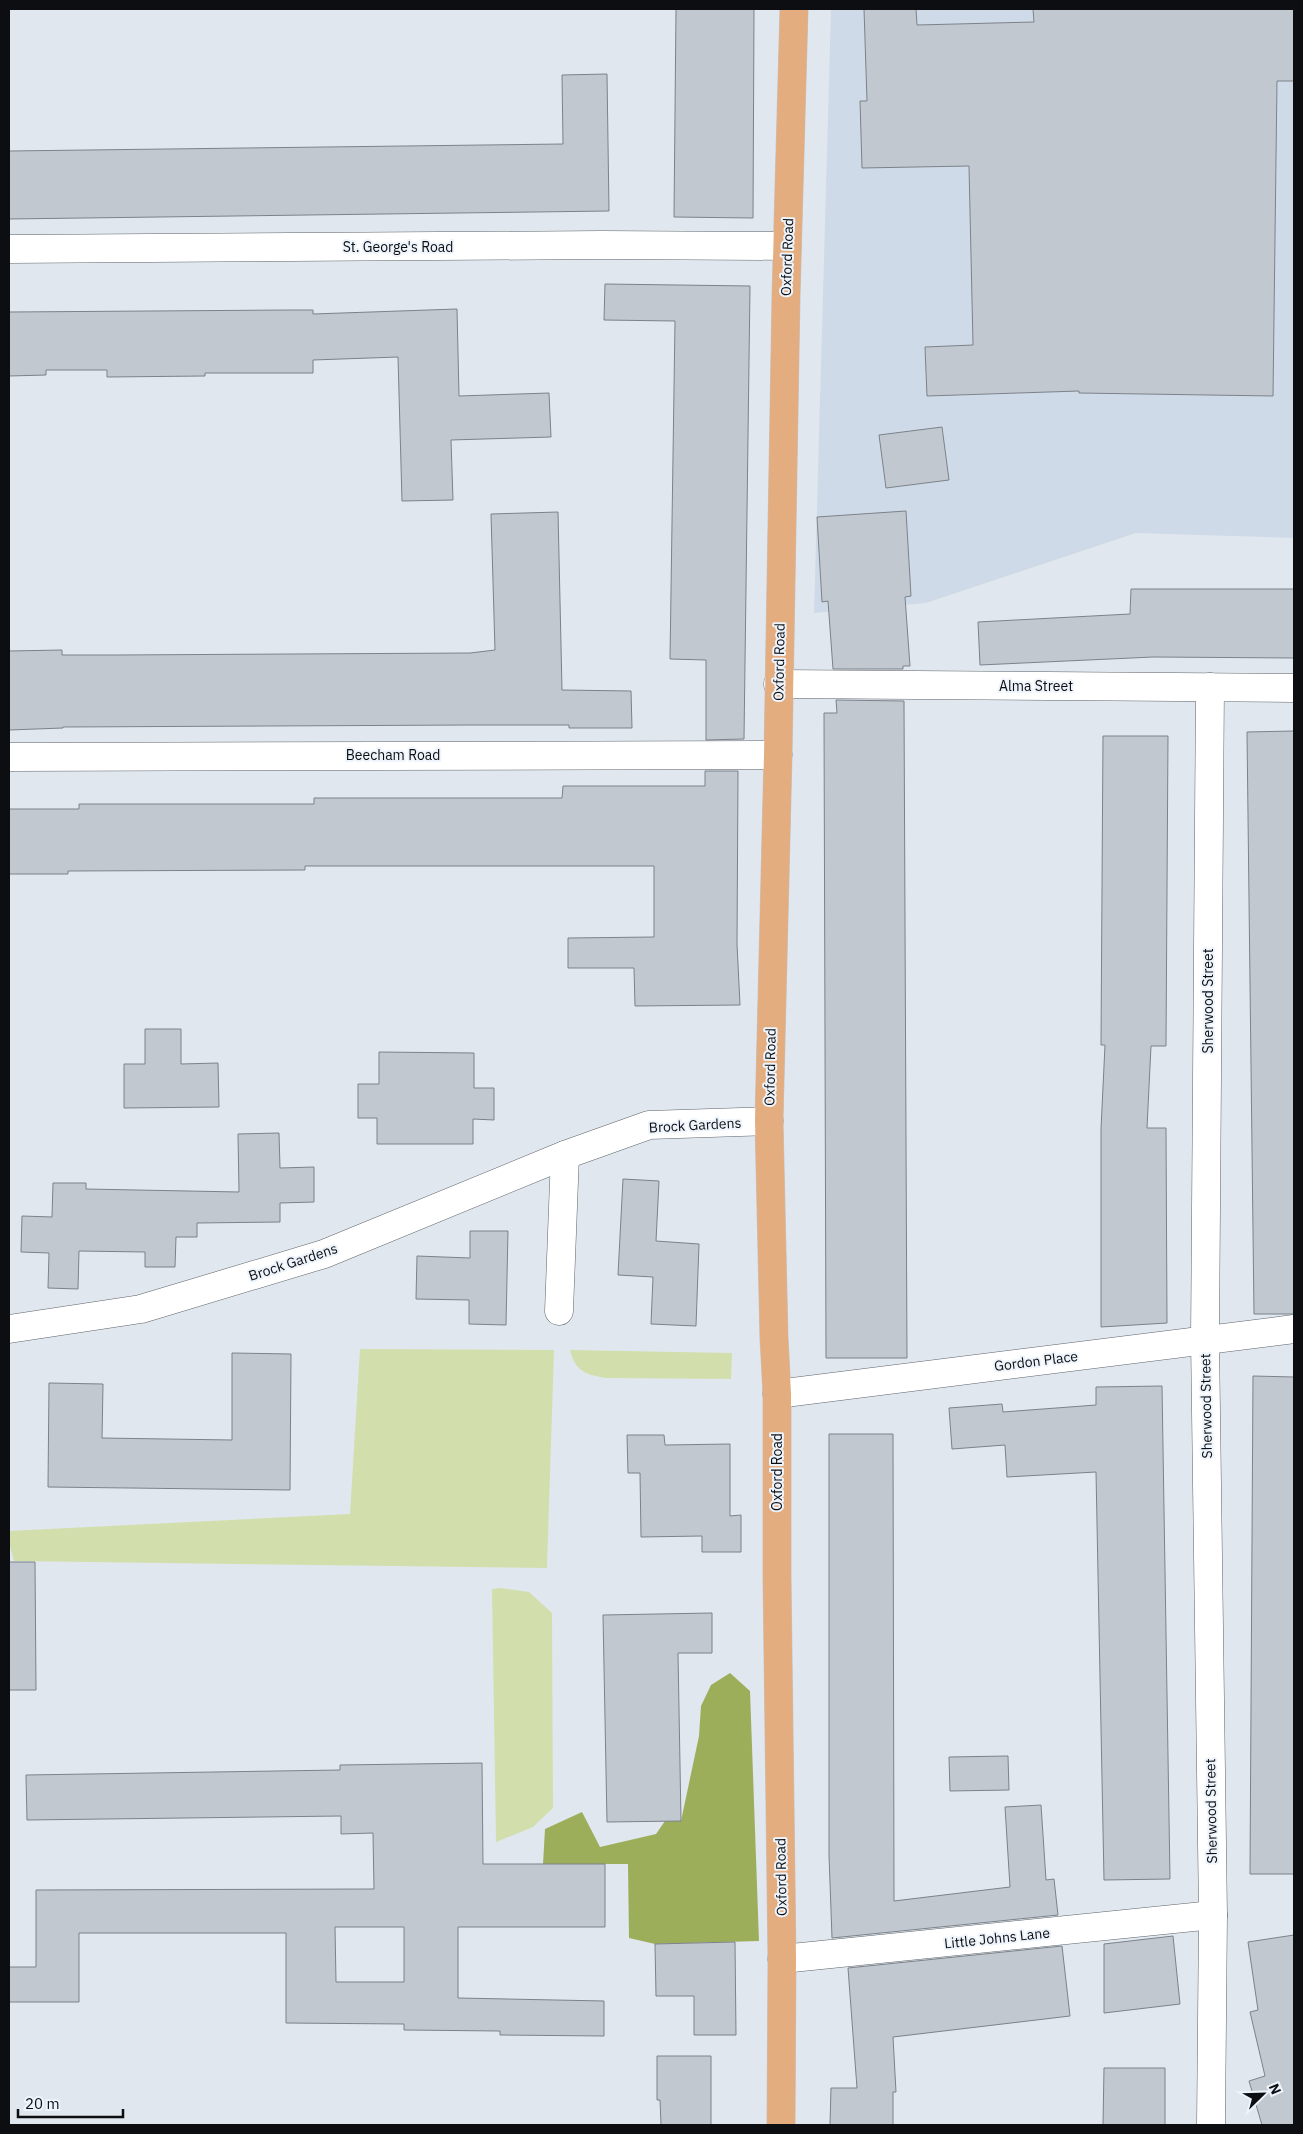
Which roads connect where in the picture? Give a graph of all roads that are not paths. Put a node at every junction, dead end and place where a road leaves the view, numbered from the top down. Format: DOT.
graph roads {
  1 [pos="794,9"];
  2 [pos="787,246"];
  3 [pos="9,249"];
  4 [pos="778,684"];
  5 [pos="1210,687"];
  6 [pos="1294,688"];
  7 [pos="778,755"];
  8 [pos="9,757"];
  9 [pos="769,1121"];
  10 [pos="565,1155"];
  11 [pos="559,1311"];
  12 [pos="9,1329"];
  13 [pos="1294,1329"];
  14 [pos="1205,1340"];
  15 [pos="777,1394"];
  16 [pos="1212,1915"];
  17 [pos="782,1959"];
  18 [pos="781,2125"];
  19 [pos="1211,2125"];
  1 -- 2 [label="main road, Oxford Road"];
  2 -- 3 [label="street, St. George's Road"];
  2 -- 4 [label="main road, Oxford Road"];
  4 -- 5 [label="street, Alma Street"];
  4 -- 7 [label="main road, Oxford Road"];
  5 -- 6 [label="street, Alma Street"];
  5 -- 14 [label="street, Sherwood Street"];
  7 -- 8 [label="street, Beecham Road"];
  7 -- 9 [label="main road, Oxford Road"];
  9 -- 10 [label="street, Brock Gardens"];
  9 -- 15 [label="main road, Oxford Road"];
  10 -- 11 [label="street"];
  10 -- 12 [label="street, Brock Gardens"];
  13 -- 14 [label="street, Gordon Place"];
  14 -- 15 [label="street, Gordon Place"];
  14 -- 16 [label="street, Sherwood Street"];
  15 -- 17 [label="main road, Oxford Road"];
  16 -- 17 [label="street, Little Johns Lane"];
  16 -- 19 [label="street, Sherwood Street"];
  17 -- 18 [label="main road, Oxford Road"];
}
